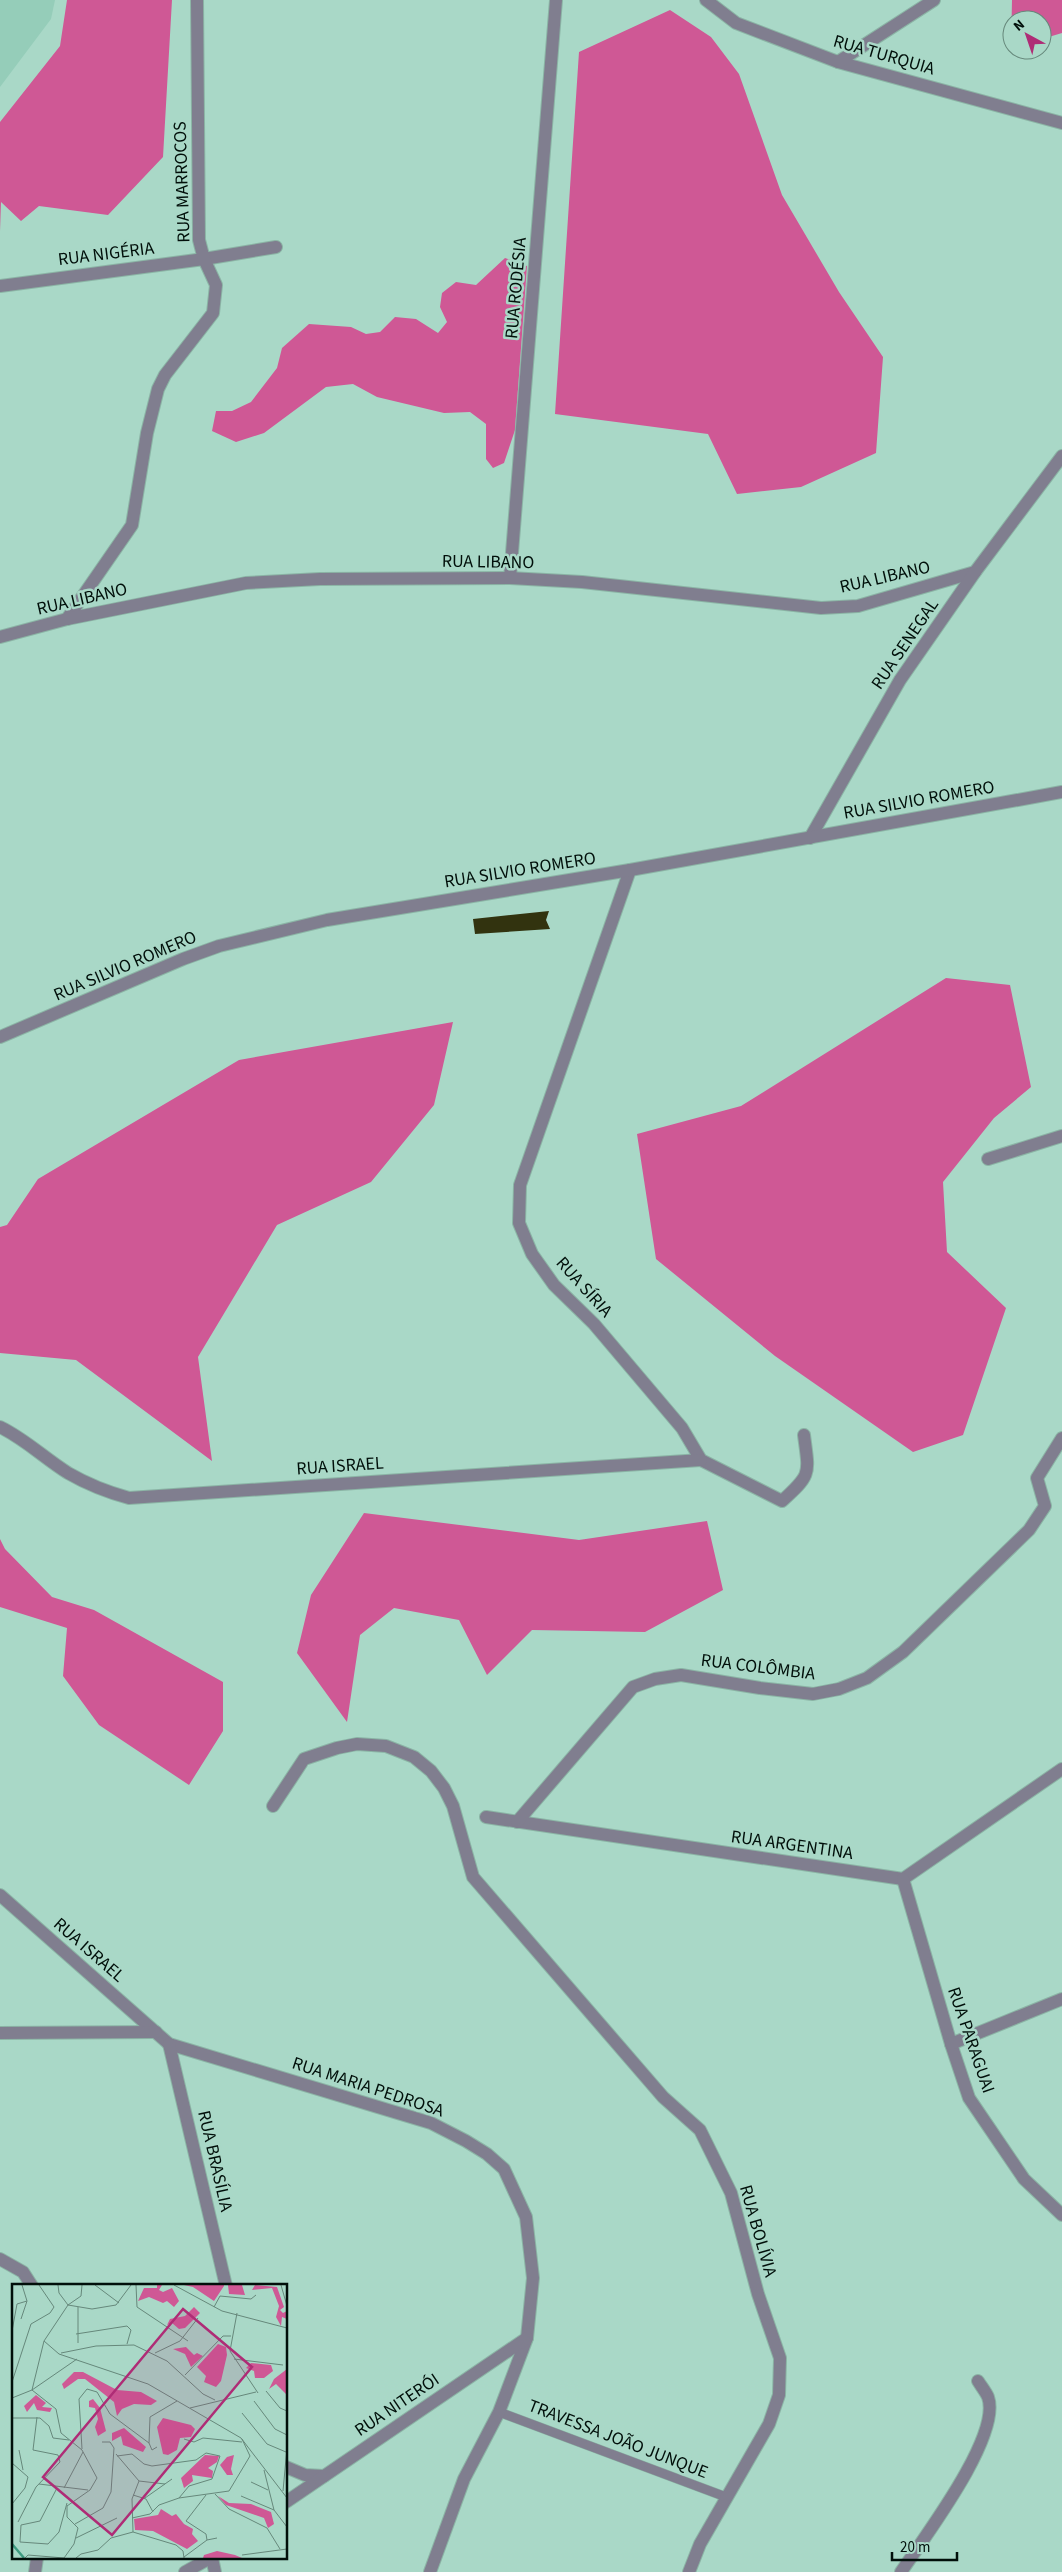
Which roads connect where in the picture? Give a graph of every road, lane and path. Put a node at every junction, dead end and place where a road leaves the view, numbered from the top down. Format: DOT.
graph roads {
  1 [pos="197,0"];
  2 [pos="556,0"];
  3 [pos="706,0"];
  4 [pos="934,0"];
  5 [pos="838,62"];
  6 [pos="1062,123"];
  7 [pos="276,247"];
  8 [pos="204,259"];
  9 [pos="0,286"];
  10 [pos="1062,456"];
  11 [pos="975,572"];
  12 [pos="510,578"];
  13 [pos="67,619"];
  14 [pos="0,637"];
  15 [pos="1062,792"];
  16 [pos="810,838"];
  17 [pos="630,870"];
  18 [pos="0,1037"];
  19 [pos="1062,1136"];
  20 [pos="988,1158"];
  21 [pos="0,1426"];
  22 [pos="804,1435"];
  23 [pos="1062,1438"];
  24 [pos="701,1460"];
  25 [pos="1062,1769"];
  26 [pos="273,1806"];
  27 [pos="486,1817"];
  28 [pos="517,1822"];
  29 [pos="903,1879"];
  30 [pos="0,1895"];
  31 [pos="1062,1999"];
  32 [pos="156,2032"];
  33 [pos="0,2033"];
  34 [pos="169,2044"];
  35 [pos="951,2044"];
  36 [pos="1062,2216"];
  37 [pos="0,2258"];
  38 [pos="31,2284"];
  39 [pos="226,2284"];
  40 [pos="527,2338"];
  41 [pos="978,2381"];
  42 [pos="499,2412"];
  43 [pos="288,2468"];
  44 [pos="324,2476"];
  45 [pos="726,2497"];
  46 [pos="288,2501"];
  47 [pos="207,2560"];
  48 [pos="185,2572"];
  49 [pos="430,2572"];
  50 [pos="689,2572"];
  51 [pos="901,2572"];
  1 -- 8 [label="street, RUA MARROCOS"];
  2 -- 12 [label="street, RUA RODÉSIA"];
  3 -- 5 [label="street, RUA TURQUIA"];
  4 -- 5 [label="street"];
  5 -- 6 [label="street, RUA TURQUIA"];
  7 -- 8 [label="street, RUA NIGÉRIA"];
  8 -- 9 [label="street, RUA NIGÉRIA"];
  8 -- 13 [label="street, RUA MARROCOS"];
  10 -- 11 [label="street, RUA SENEGAL"];
  11 -- 12 [label="street, RUA LIBANO"];
  11 -- 16 [label="street, RUA SENEGAL"];
  12 -- 13 [label="street, RUA LIBANO"];
  13 -- 14 [label="street, RUA LIBANO"];
  15 -- 16 [label="street, RUA SILVIO ROMERO"];
  16 -- 17 [label="street, RUA SILVIO ROMERO"];
  17 -- 18 [label="street, RUA SILVIO ROMERO"];
  17 -- 24 [label="street, RUA SÍRIA"];
  19 -- 20 [label="street"];
  21 -- 24 [label="street, RUA ISRAEL"];
  22 -- 24 [label="street"];
  23 -- 28 [label="street, RUA COLÔMBIA"];
  25 -- 29 [label="street"];
  26 -- 45 [label="street, RUA BOLÍVIA"];
  27 -- 28 [label="street, RUA ARGENTINA"];
  28 -- 29 [label="street, RUA ARGENTINA"];
  29 -- 35 [label="street, RUA PARAGUAI"];
  30 -- 32 [label="street, RUA ISRAEL"];
  31 -- 35 [label="street"];
  32 -- 33 [label="street"];
  32 -- 34 [label="street, RUA MARIA PEDROSA"];
  34 -- 39 [label="street, RUA BRASÍLIA"];
  34 -- 40 [label="street, RUA MARIA PEDROSA"];
  35 -- 36 [label="street, RUA PARAGUAI"];
  37 -- 38 [label="street"];
  40 -- 42 [label="street, RUA MARIA PEDROSA"];
  40 -- 44 [label="street, RUA NITERÓI"];
  41 -- 51 [label="street"];
  42 -- 45 [label="lane, TRAVESSA JOÃO JUNQUE"];
  42 -- 49 [label="street, RUA MARIA PEDROSA"];
  43 -- 44 [label="street"];
  44 -- 46 [label="street, RUA NITERÓI"];
  45 -- 50 [label="street, RUA BOLÍVIA"];
  47 -- 48 [label="street"];
}
